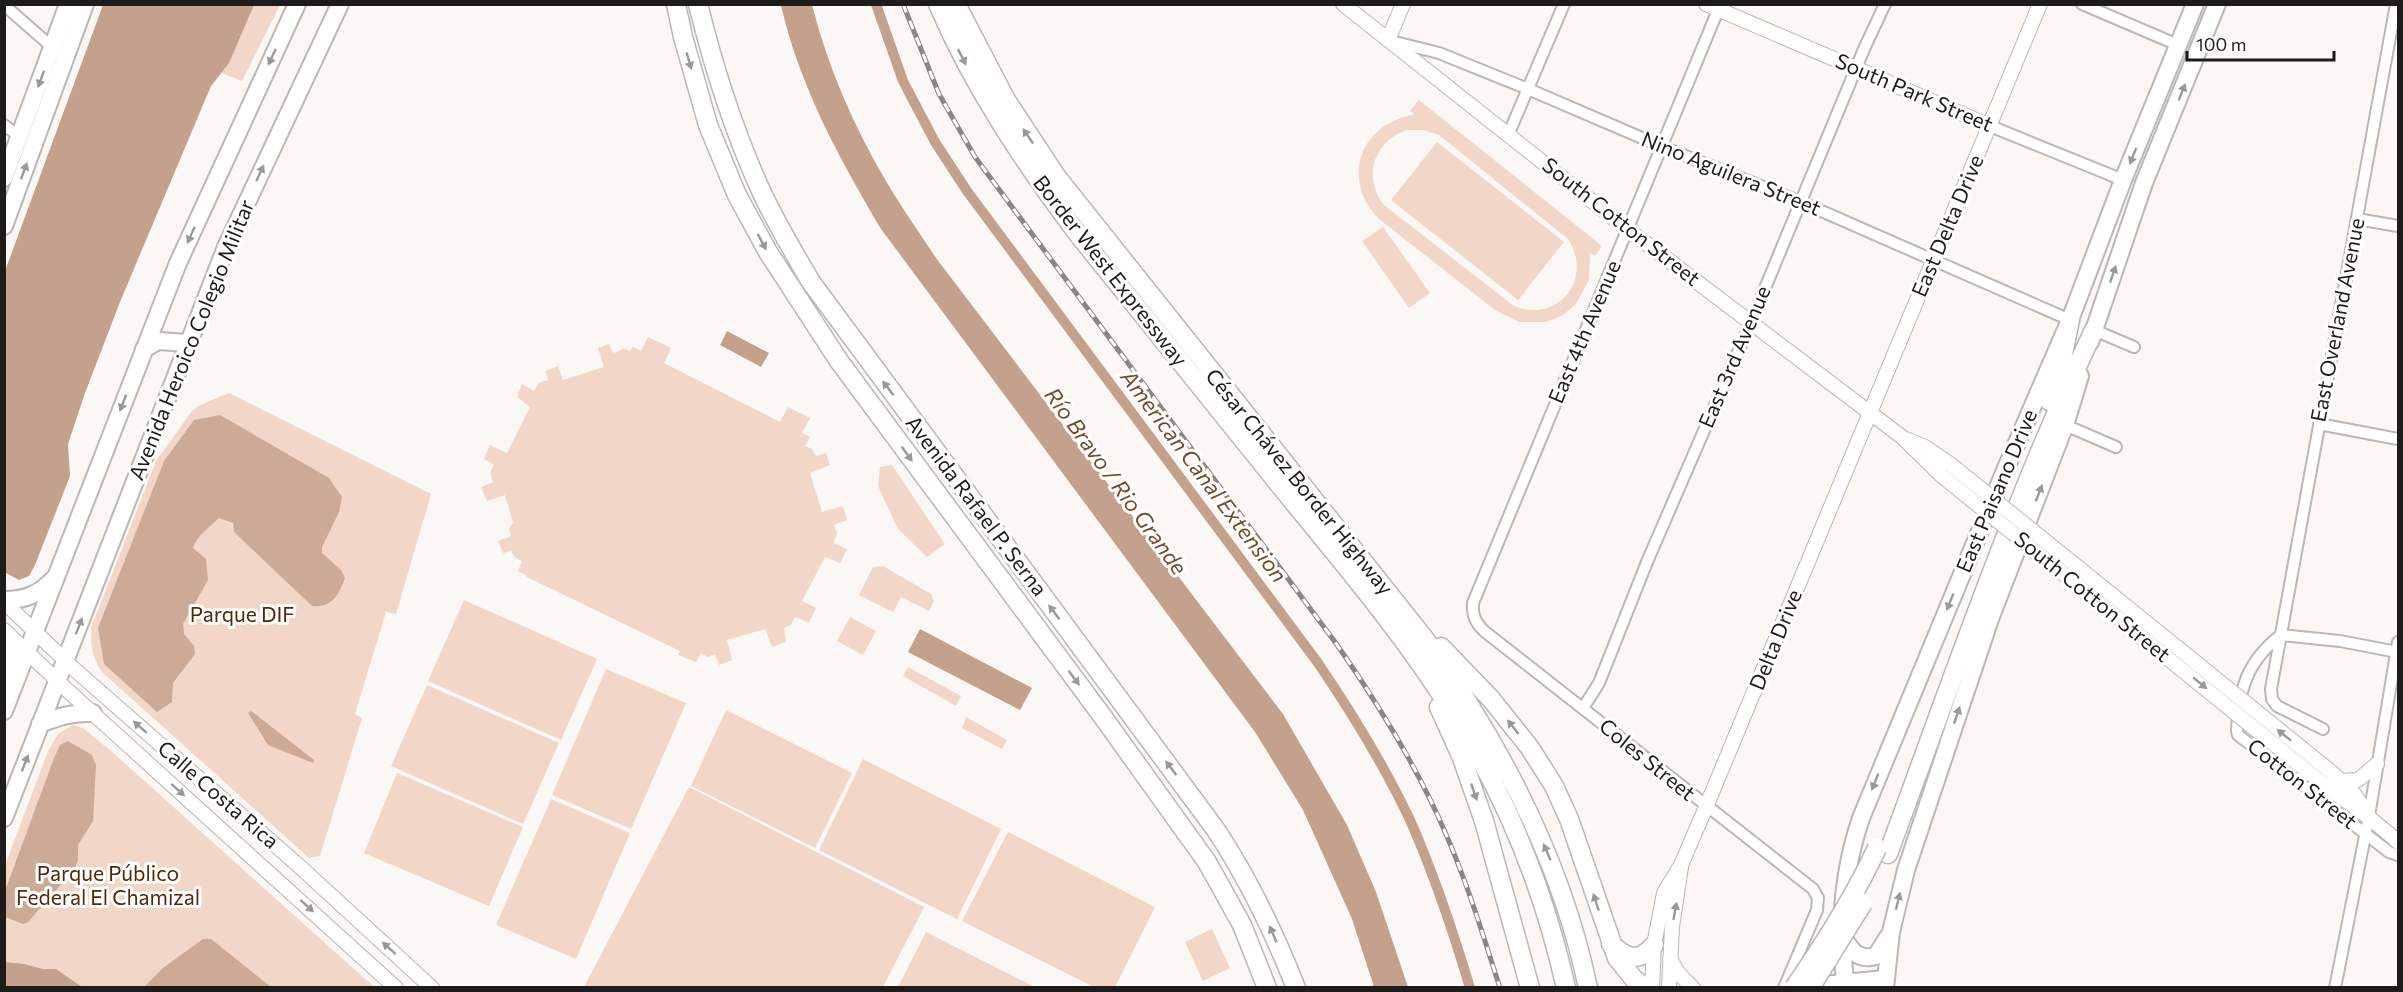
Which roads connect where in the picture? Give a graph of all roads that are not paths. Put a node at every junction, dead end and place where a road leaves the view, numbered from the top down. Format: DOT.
graph roads {
  1 [pos="4,4"];
  2 [pos="68,4"];
  3 [pos="85,4"];
  4 [pos="297,4"];
  5 [pos="340,4"];
  6 [pos="676,4"];
  7 [pos="698,4"];
  8 [pos="938,4"];
  9 [pos="957,4"];
  10 [pos="1343,4"];
  11 [pos="1403,4"];
  12 [pos="1564,4"];
  13 [pos="1886,4"];
  14 [pos="2040,4"];
  15 [pos="2082,4"];
  16 [pos="2195,4"];
  17 [pos="2217,4"];
  18 [pos="1712,7"];
  19 [pos="2397,10"];
  20 [pos="1388,40"];
  21 [pos="2178,45"];
  22 [pos="52,47"];
  23 [pos="1856,68"];
  24 [pos="1528,88"];
  25 [pos="4,125"];
  26 [pos="1990,126"];
  27 [pos="1509,133"];
  28 [pos="20,137"];
  29 [pos="1662,147"];
  30 [pos="6,172"];
  31 [pos="2123,180"];
  32 [pos="1801,202"];
  33 [pos="2357,219"];
  34 [pos="4,226"];
  35 [pos="2398,226"];
  36 [pos="1628,229"];
  37 [pos="1933,261"];
  38 [pos="1121,272"];
  39 [pos="2070,320"];
  40 [pos="1751,322"];
  41 [pos="2094,330"];
  42 [pos="188,343"];
  43 [pos="2134,347"];
  44 [pos="144,348"];
  45 [pos="1870,414"];
  46 [pos="2319,424"];
  47 [pos="2065,425"];
  48 [pos="1902,437"];
  49 [pos="2398,439"];
  50 [pos="2115,447"];
  51 [pos="58,575"];
  52 [pos="1386,599"];
  53 [pos="4,601"];
  54 [pos="1476,621"];
  55 [pos="4,630"];
  56 [pos="36,631"];
  57 [pos="2281,635"];
  58 [pos="4,639"];
  59 [pos="1406,644"];
  60 [pos="2398,647"];
  61 [pos="27,653"];
  62 [pos="65,659"];
  63 [pos="57,680"];
  64 [pos="15,684"];
  65 [pos="2233,701"];
  66 [pos="1583,708"];
  67 [pos="4,711"];
  68 [pos="93,713"];
  69 [pos="40,724"];
  70 [pos="2323,729"];
  71 [pos="2377,765"];
  72 [pos="2326,777"];
  73 [pos="2341,781"];
  74 [pos="1706,807"];
  75 [pos="2369,816"];
  76 [pos="4,818"];
  77 [pos="2365,833"];
  78 [pos="2398,842"];
  79 [pos="279,849"];
  80 [pos="1882,851"];
  81 [pos="2398,855"];
  82 [pos="1681,865"];
  83 [pos="264,867"];
  84 [pos="1891,932"];
  85 [pos="1841,935"];
  86 [pos="1611,944"];
  87 [pos="1654,945"];
  88 [pos="1669,957"];
  89 [pos="1564,979"];
  90 [pos="1885,983"];
  91 [pos="1845,985"];
  92 [pos="396,987"];
  93 [pos="432,987"];
  94 [pos="1267,987"];
  95 [pos="1296,987"];
  96 [pos="1530,987"];
  97 [pos="1588,987"];
  98 [pos="1645,987"];
  99 [pos="1652,987"];
  100 [pos="1669,987"];
  101 [pos="1693,987"];
  102 [pos="1784,987"];
  103 [pos="1802,987"];
  104 [pos="2334,987"];
  1 -- 22 [label="street"];
  2 -- 22 [label="main road"];
  34 -- 3 [label="main road, one-way"];
  4 -- 44 [label="main road, Avenida Heroico Colegio Militar, one-way"];
  42 -- 5 [label="main road, Avenida Heroico Colegio Militar, one-way"];
  6 -- 94 [label="highway, Avenida Rafael P. Serna, one-way"];
  95 -- 7 [label="highway, Avenida Rafael P. Serna, one-way"];
  8 -- 38 [label="highway, Border West Expressway, one-way"];
  38 -- 9 [label="highway, César Chávez Border Highway, one-way"];
  10 -- 20 [label="main road, South Cotton Street"];
  11 -- 20 [label="main road"];
  12 -- 24 [label="street"];
  13 -- 23 [label="street, East 3rd Avenue"];
  14 -- 26 [label="main road, East Delta Drive"];
  15 -- 21 [label="street"];
  16 -- 21 [label="main road, East Paisano Drive"];
  41 -- 17 [label="main road, East Paisano Drive, one-way"];
  18 -- 23 [label="main road, South Park Street"];
  18 -- 29 [label="street, East 4th Avenue"];
  19 -- 33 [label="street, East Overland Avenue"];
  20 -- 24 [label="street, Nino Aguilera Street"];
  20 -- 27 [label="main road, South Cotton Street"];
  21 -- 31 [label="main road, East Paisano Drive, one-way"];
  22 -- 28 [label="main road, one-way"];
  23 -- 26 [label="main road, South Park Street"];
  23 -- 32 [label="street, East 3rd Avenue"];
  24 -- 27 [label="street"];
  24 -- 29 [label="street, Nino Aguilera Street"];
  25 -- 28 [label="street"];
  26 -- 31 [label="street, South Park Street"];
  26 -- 37 [label="main road, East Delta Drive"];
  27 -- 36 [label="main road, South Cotton Street"];
  28 -- 30 [label="main road"];
  29 -- 32 [label="street, Nino Aguilera Street"];
  29 -- 36 [label="street, East 4th Avenue"];
  31 -- 39 [label="main road, East Paisano Drive"];
  32 -- 37 [label="street, Nino Aguilera Street"];
  32 -- 40 [label="street, East 3rd Avenue"];
  33 -- 35 [label="street"];
  33 -- 46 [label="street, East Overland Avenue"];
  36 -- 40 [label="main road, South Cotton Street"];
  36 -- 54 [label="street, East 4th Avenue"];
  37 -- 39 [label="street, Nino Aguilera Street"];
  37 -- 45 [label="main road, East Delta Drive"];
  38 -- 52 [label="highway, César Chávez Border Highway"];
  39 -- 80 [label="highway"];
  39 -- 85 [label="main road, East Paisano Drive, one-way"];
  40 -- 45 [label="main road, South Cotton Street"];
  40 -- 66 [label="street, East 3rd Avenue"];
  41 -- 43 [label="street"];
  41 -- 47 [label="main road, East Paisano Drive"];
  41 -- 80 [label="highway"];
  42 -- 44 [label="main road"];
  62 -- 42 [label="main road, Avenida Heroico Colegio Militar, one-way"];
  44 -- 51 [label="main road, Avenida Heroico Colegio Militar, one-way"];
  45 -- 48 [label="main road, South Cotton Street"];
  45 -- 74 [label="main road, Delta Drive"];
  46 -- 49 [label="street"];
  46 -- 57 [label="street, East Overland Avenue"];
  47 -- 50 [label="street"];
  84 -- 47 [label="main road, East Paisano Drive, one-way"];
  48 -- 65 [label="main road, South Cotton Street, one-way, bridge"];
  48 -- 65 [label="main road, South Cotton Street, bridge"];
  51 -- 53 [label="main road"];
  51 -- 56 [label="main road, Avenida Heroico Colegio Militar"];
  52 -- 59 [label="highway"];
  86 -- 52 [label="highway, one-way"];
  97 -- 52 [label="highway, César Chávez Border Highway, one-way"];
  53 -- 56 [label="main road, Calle Costa Rica"];
  54 -- 66 [label="street, Coles Street"];
  55 -- 61 [label="main road, Calle Costa Rica"];
  56 -- 61 [label="main road, Avenida Heroico Colegio Militar"];
  56 -- 62 [label="main road, Calle Costa Rica"];
  57 -- 60 [label="street"];
  57 -- 70 [label="street, East Overland Avenue"];
  57 -- 77 [label="street, Cotton Street"];
  58 -- 64 [label="main road"];
  59 -- 89 [label="highway"];
  59 -- 96 [label="highway, one-way"];
  60 -- 71 [label="street"];
  61 -- 63 [label="main road, Calle Costa Rica"];
  61 -- 64 [label="main road, Avenida Heroico Colegio Militar"];
  62 -- 63 [label="main road, Avenida Heroico Colegio Militar"];
  79 -- 62 [label="main road, Calle Costa Rica, one-way"];
  63 -- 68 [label="main road, Calle Costa Rica"];
  63 -- 69 [label="main road, Avenida Heroico Colegio Militar"];
  64 -- 67 [label="main road, Avenida Heroico Colegio Militar"];
  65 -- 72 [label="main road, bridge"];
  66 -- 74 [label="street, Coles Street"];
  68 -- 69 [label="main road"];
  68 -- 83 [label="main road, Calle Costa Rica, one-way"];
  76 -- 69 [label="main road, Avenida Heroico Colegio Militar, one-way"];
  71 -- 73 [label="main road"];
  71 -- 75 [label="street"];
  72 -- 73 [label="main road"];
  72 -- 75 [label="main road"];
  73 -- 75 [label="main road"];
  74 -- 82 [label="main road, Delta Drive"];
  74 -- 102 [label="street, Coles Street"];
  75 -- 77 [label="street"];
  75 -- 78 [label="main road"];
  77 -- 81 [label="street, Cotton Street"];
  77 -- 104 [label="street"];
  79 -- 83 [label="main road"];
  93 -- 79 [label="main road, Calle Costa Rica, one-way"];
  80 -- 103 [label="highway, bridge"];
  82 -- 87 [label="main road, Delta Drive"];
  88 -- 82 [label="main road, Delta Drive, one-way"];
  83 -- 92 [label="main road, Calle Costa Rica, one-way"];
  84 -- 85 [label="main road"];
  84 -- 90 [label="main road, East Paisano Drive"];
  85 -- 91 [label="main road, East Paisano Drive"];
  85 -- 103 [label="main road"];
  86 -- 87 [label="highway"];
  86 -- 98 [label="highway"];
  87 -- 99 [label="main road, Delta Drive"];
  88 -- 100 [label="main road, Delta Drive"];
  88 -- 101 [label="main road"];
  90 -- 91 [label="main road"];
  91 -- 103 [label="main road"];
}
